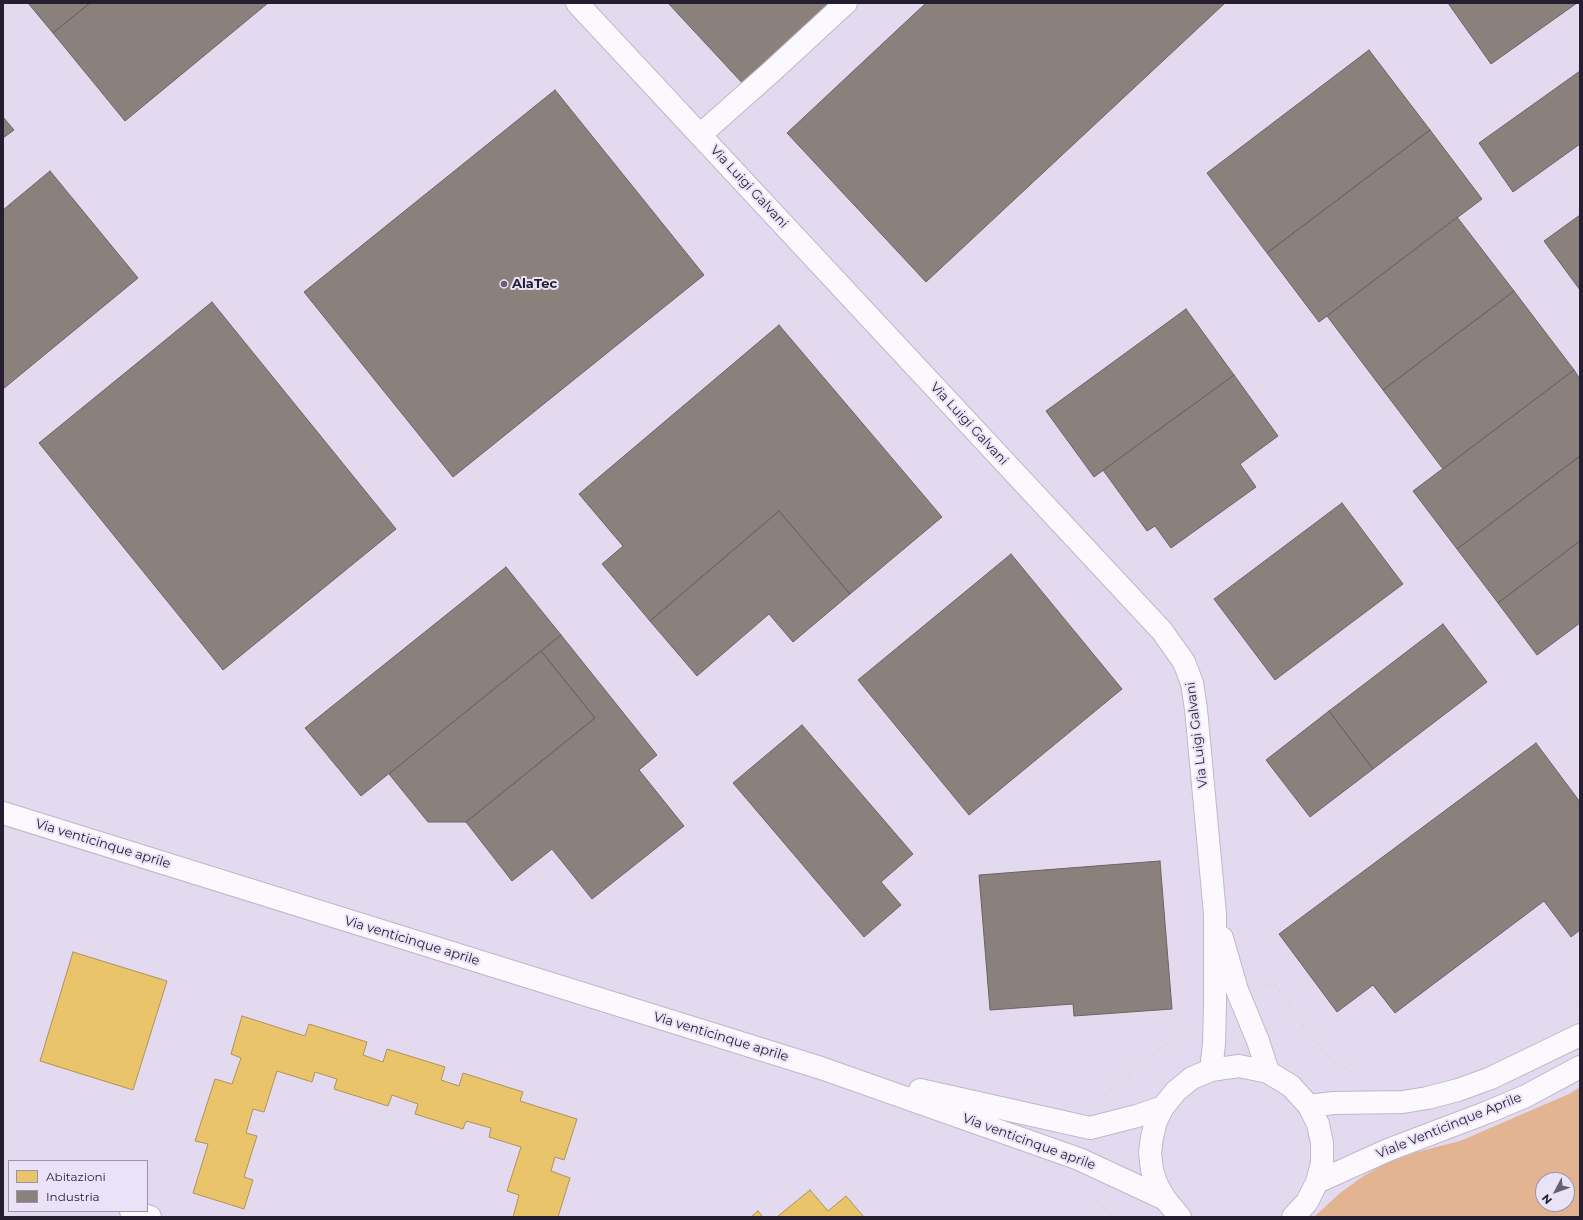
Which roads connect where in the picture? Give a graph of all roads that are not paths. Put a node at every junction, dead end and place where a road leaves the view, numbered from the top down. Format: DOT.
graph roads {
  1 [pos="577,3"];
  2 [pos="846,3"];
  3 [pos="700,135"];
  4 [pos="3,813"];
  5 [pos="1215,914"];
  6 [pos="1580,1035"];
  7 [pos="1580,1067"];
  8 [pos="821,1068"];
  9 [pos="1211,1070"];
  10 [pos="1268,1072"];
  11 [pos="1309,1106"];
  12 [pos="1163,1107"];
  13 [pos="1317,1182"];
  14 [pos="1165,1200"];
  15 [pos="134,1212"];
  16 [pos="150,1217"];
  17 [pos="1180,1217"];
  18 [pos="1293,1217"];
  1 -- 3 [label="street, Via Luigi Galvani"];
  2 -- 3 [label="street"];
  3 -- 5 [label="street, Via Luigi Galvani"];
  4 -- 8 [label="street, Via venticinque aprile"];
  5 -- 9 [label="street, Via Luigi Galvani"];
  5 -- 10 [label="street, Via Luigi Galvani"];
  6 -- 11 [label="street"];
  7 -- 13 [label="street, Viale Venticinque Aprile"];
  8 -- 12 [label="street, Via venticinque aprile"];
  8 -- 14 [label="street, Via venticinque aprile"];
  9 -- 10 [label="street"];
  9 -- 12 [label="street"];
  10 -- 11 [label="street"];
  11 -- 13 [label="street"];
  12 -- 14 [label="street"];
  13 -- 18 [label="street"];
  14 -- 17 [label="street"];
  15 -- 16 [label="street"];
}
